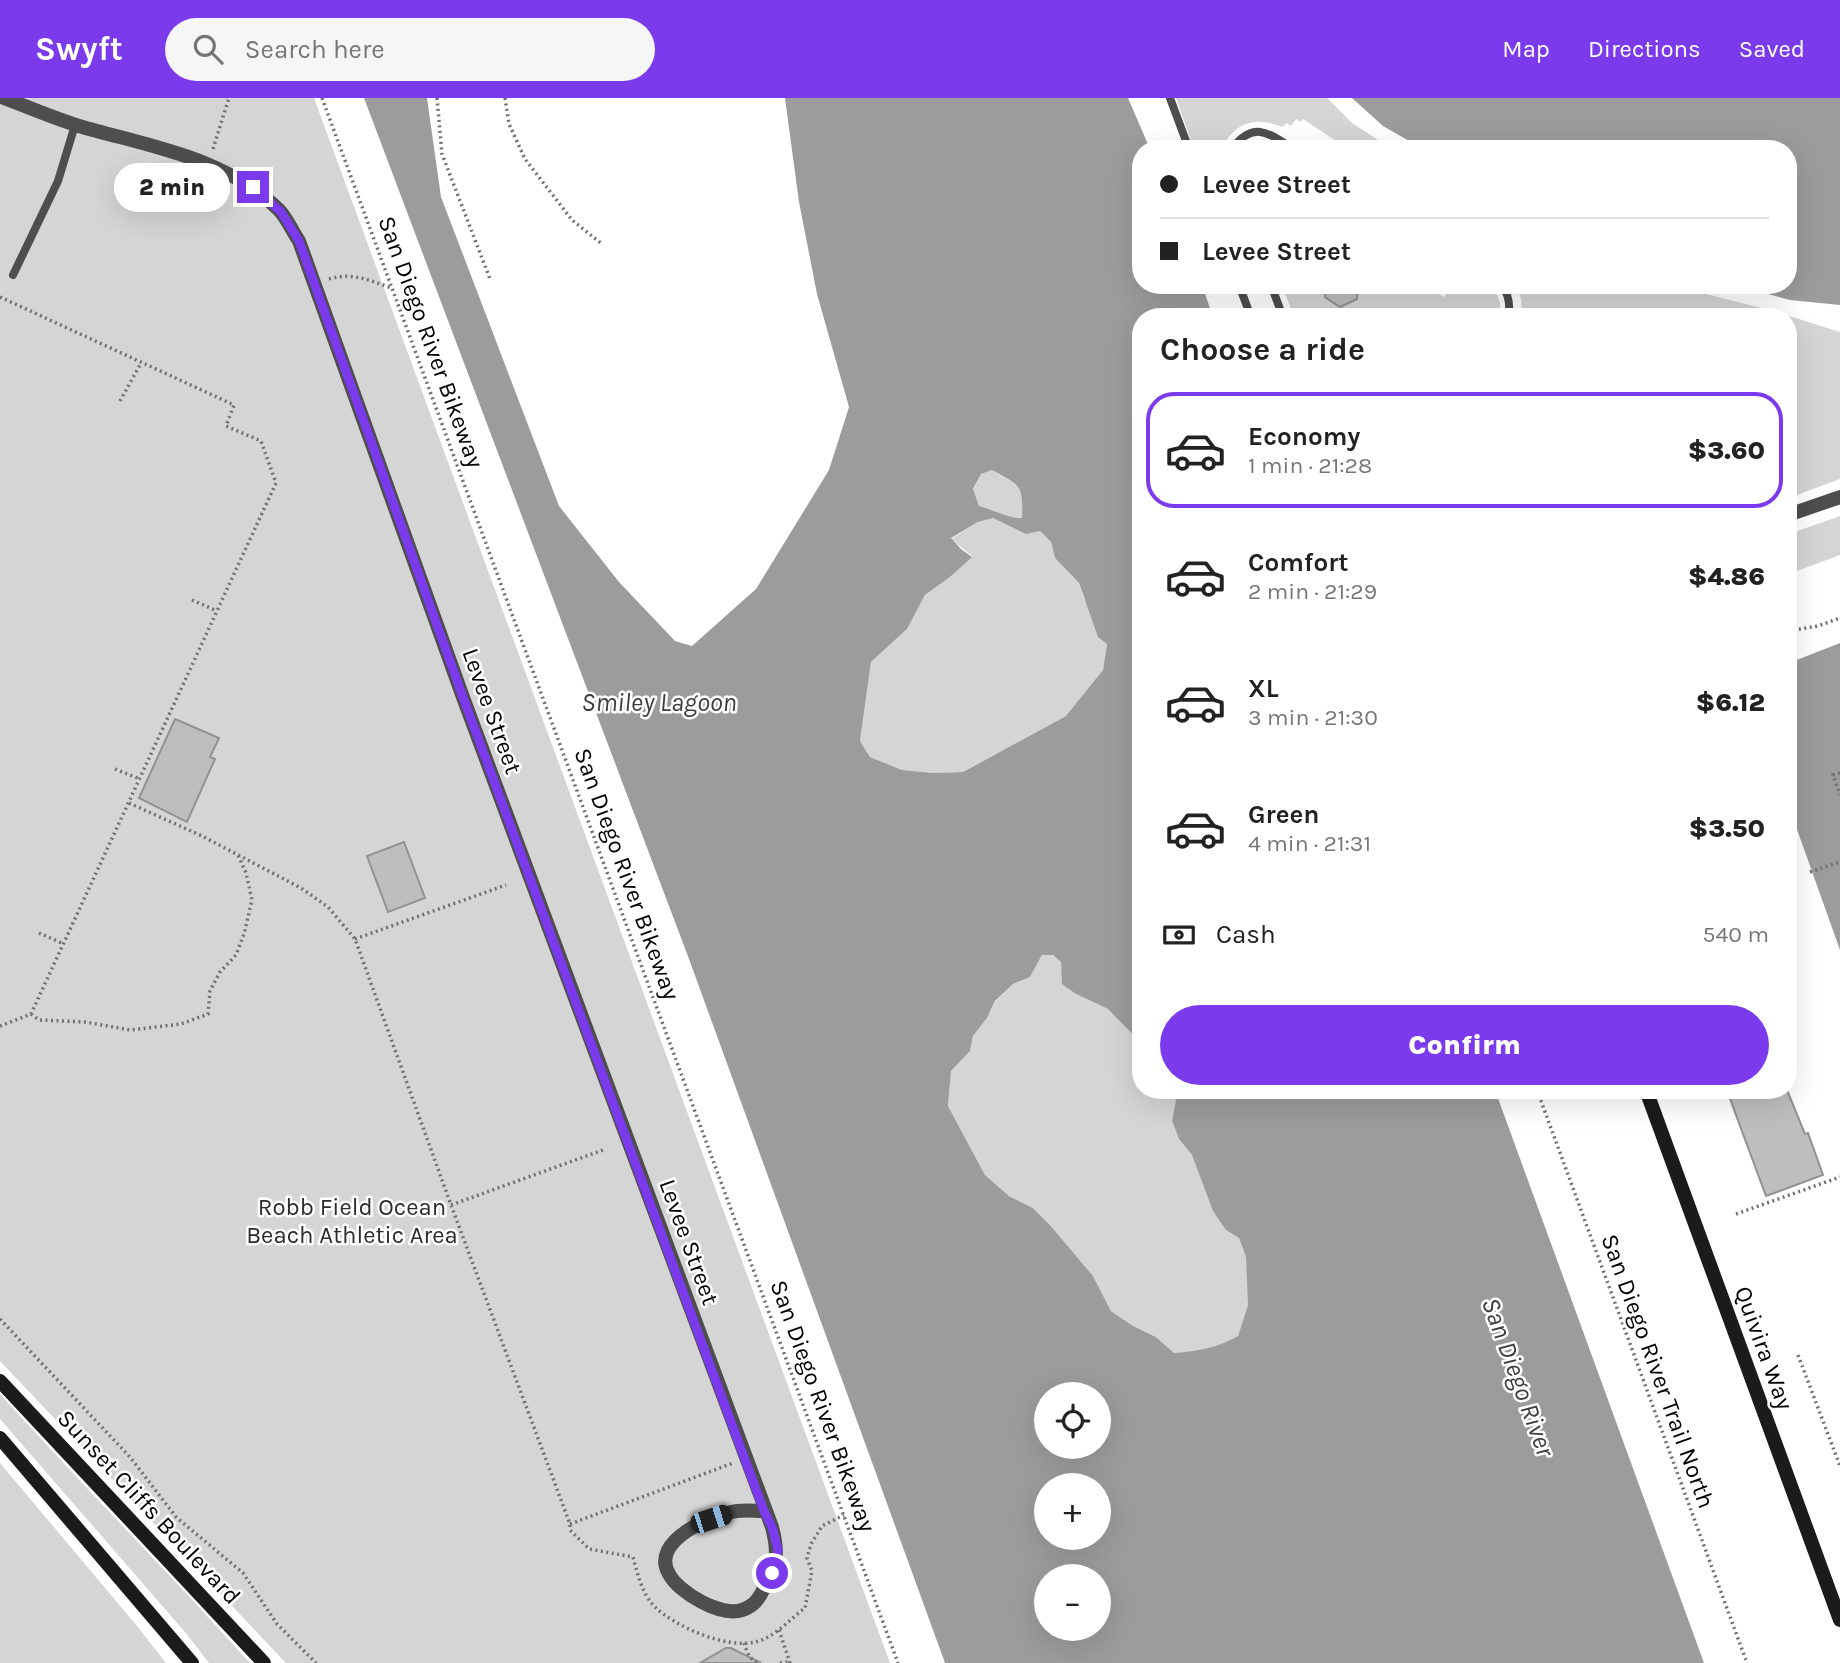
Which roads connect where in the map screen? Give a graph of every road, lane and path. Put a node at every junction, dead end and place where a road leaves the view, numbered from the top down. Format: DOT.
graph roads {
  1 [pos="4,98"];
  2 [pos="229,98"];
  3 [pos="322,98"];
  4 [pos="436,98"];
  5 [pos="505,98"];
  6 [pos="1170,98"];
  7 [pos="75,125"];
  8 [pos="1186,140"];
  9 [pos="1238,140"];
  10 [pos="1279,140"];
  11 [pos="208,165"];
  12 [pos="601,244"];
  13 [pos="13,275"];
  14 [pos="490,279"];
  15 [pos="314,283"];
  16 [pos="391,288"];
  17 [pos="0,297"];
  18 [pos="141,363"];
  19 [pos="120,401"];
  20 [pos="1840,497"];
  21 [pos="1797,512"];
  22 [pos="192,600"];
  23 [pos="217,611"];
  24 [pos="1840,618"];
  25 [pos="1797,630"];
  26 [pos="115,769"];
  27 [pos="1840,773"];
  28 [pos="140,779"];
  29 [pos="1840,795"];
  30 [pos="129,803"];
  31 [pos="238,855"];
  32 [pos="1840,862"];
  33 [pos="1810,873"];
  34 [pos="506,885"];
  35 [pos="39,933"];
  36 [pos="355,939"];
  37 [pos="64,944"];
  38 [pos="31,1014"];
  39 [pos="0,1026"];
  40 [pos="1539,1099"];
  41 [pos="1649,1099"];
  42 [pos="603,1150"];
  43 [pos="1840,1177"];
  44 [pos="451,1205"];
  45 [pos="1736,1214"];
  46 [pos="0,1319"];
  47 [pos="1798,1355"];
  48 [pos="0,1381"];
  49 [pos="0,1438"];
  50 [pos="745,1459"];
  51 [pos="1840,1466"];
  52 [pos="764,1511"];
  53 [pos="845,1515"];
  54 [pos="570,1524"];
  55 [pos="1840,1620"];
  56 [pos="778,1629"];
  57 [pos="744,1643"];
  58 [pos="789,1662"];
  59 [pos="192,1663"];
  60 [pos="264,1663"];
  61 [pos="316,1663"];
  62 [pos="761,1663"];
  63 [pos="780,1663"];
  64 [pos="898,1663"];
  65 [pos="1748,1663"];
  1 -- 7 [label="street, Levee Street"];
  2 -- 11 [label="path"];
  3 -- 16 [label="path, San Diego River Bikeway"];
  4 -- 14 [label="path"];
  5 -- 12 [label="path"];
  6 -- 8 [label="lane"];
  7 -- 11 [label="street, Levee Street"];
  7 -- 13 [label="lane"];
  9 -- 10 [label="lane"];
  11 -- 15 [label="street, Levee Street"];
  15 -- 16 [label="path"];
  15 -- 50 [label="street, Levee Street"];
  16 -- 53 [label="path, San Diego River Bikeway"];
  17 -- 18 [label="path"];
  18 -- 19 [label="path"];
  18 -- 23 [label="path"];
  20 -- 21 [label="street"];
  22 -- 23 [label="path"];
  23 -- 28 [label="path"];
  24 -- 25 [label="path"];
  26 -- 28 [label="path"];
  27 -- 29 [label="path"];
  28 -- 30 [label="path"];
  30 -- 31 [label="path"];
  30 -- 37 [label="path"];
  31 -- 36 [label="path"];
  31 -- 38 [label="path"];
  32 -- 33 [label="path"];
  34 -- 36 [label="path"];
  35 -- 37 [label="path"];
  36 -- 44 [label="path"];
  37 -- 38 [label="path"];
  38 -- 39 [label="path"];
  40 -- 65 [label="path, San Diego River Trail North"];
  41 -- 55 [label="main road, Quivira Way"];
  42 -- 44 [label="path"];
  43 -- 45 [label="path"];
  44 -- 54 [label="path"];
  46 -- 61 [label="path"];
  47 -- 51 [label="path"];
  48 -- 60 [label="main road, Sunset Cliffs Boulevard"];
  49 -- 59 [label="main road"];
  50 -- 52 [label="street, Levee Street"];
  50 -- 54 [label="path"];
  52 -- 52 [label="street, Levee Street"];
  53 -- 56 [label="path"];
  53 -- 64 [label="path, San Diego River Bikeway"];
  54 -- 57 [label="path"];
  56 -- 57 [label="path"];
  56 -- 58 [label="path"];
  57 -- 62 [label="path"];
  58 -- 63 [label="path"];
}
